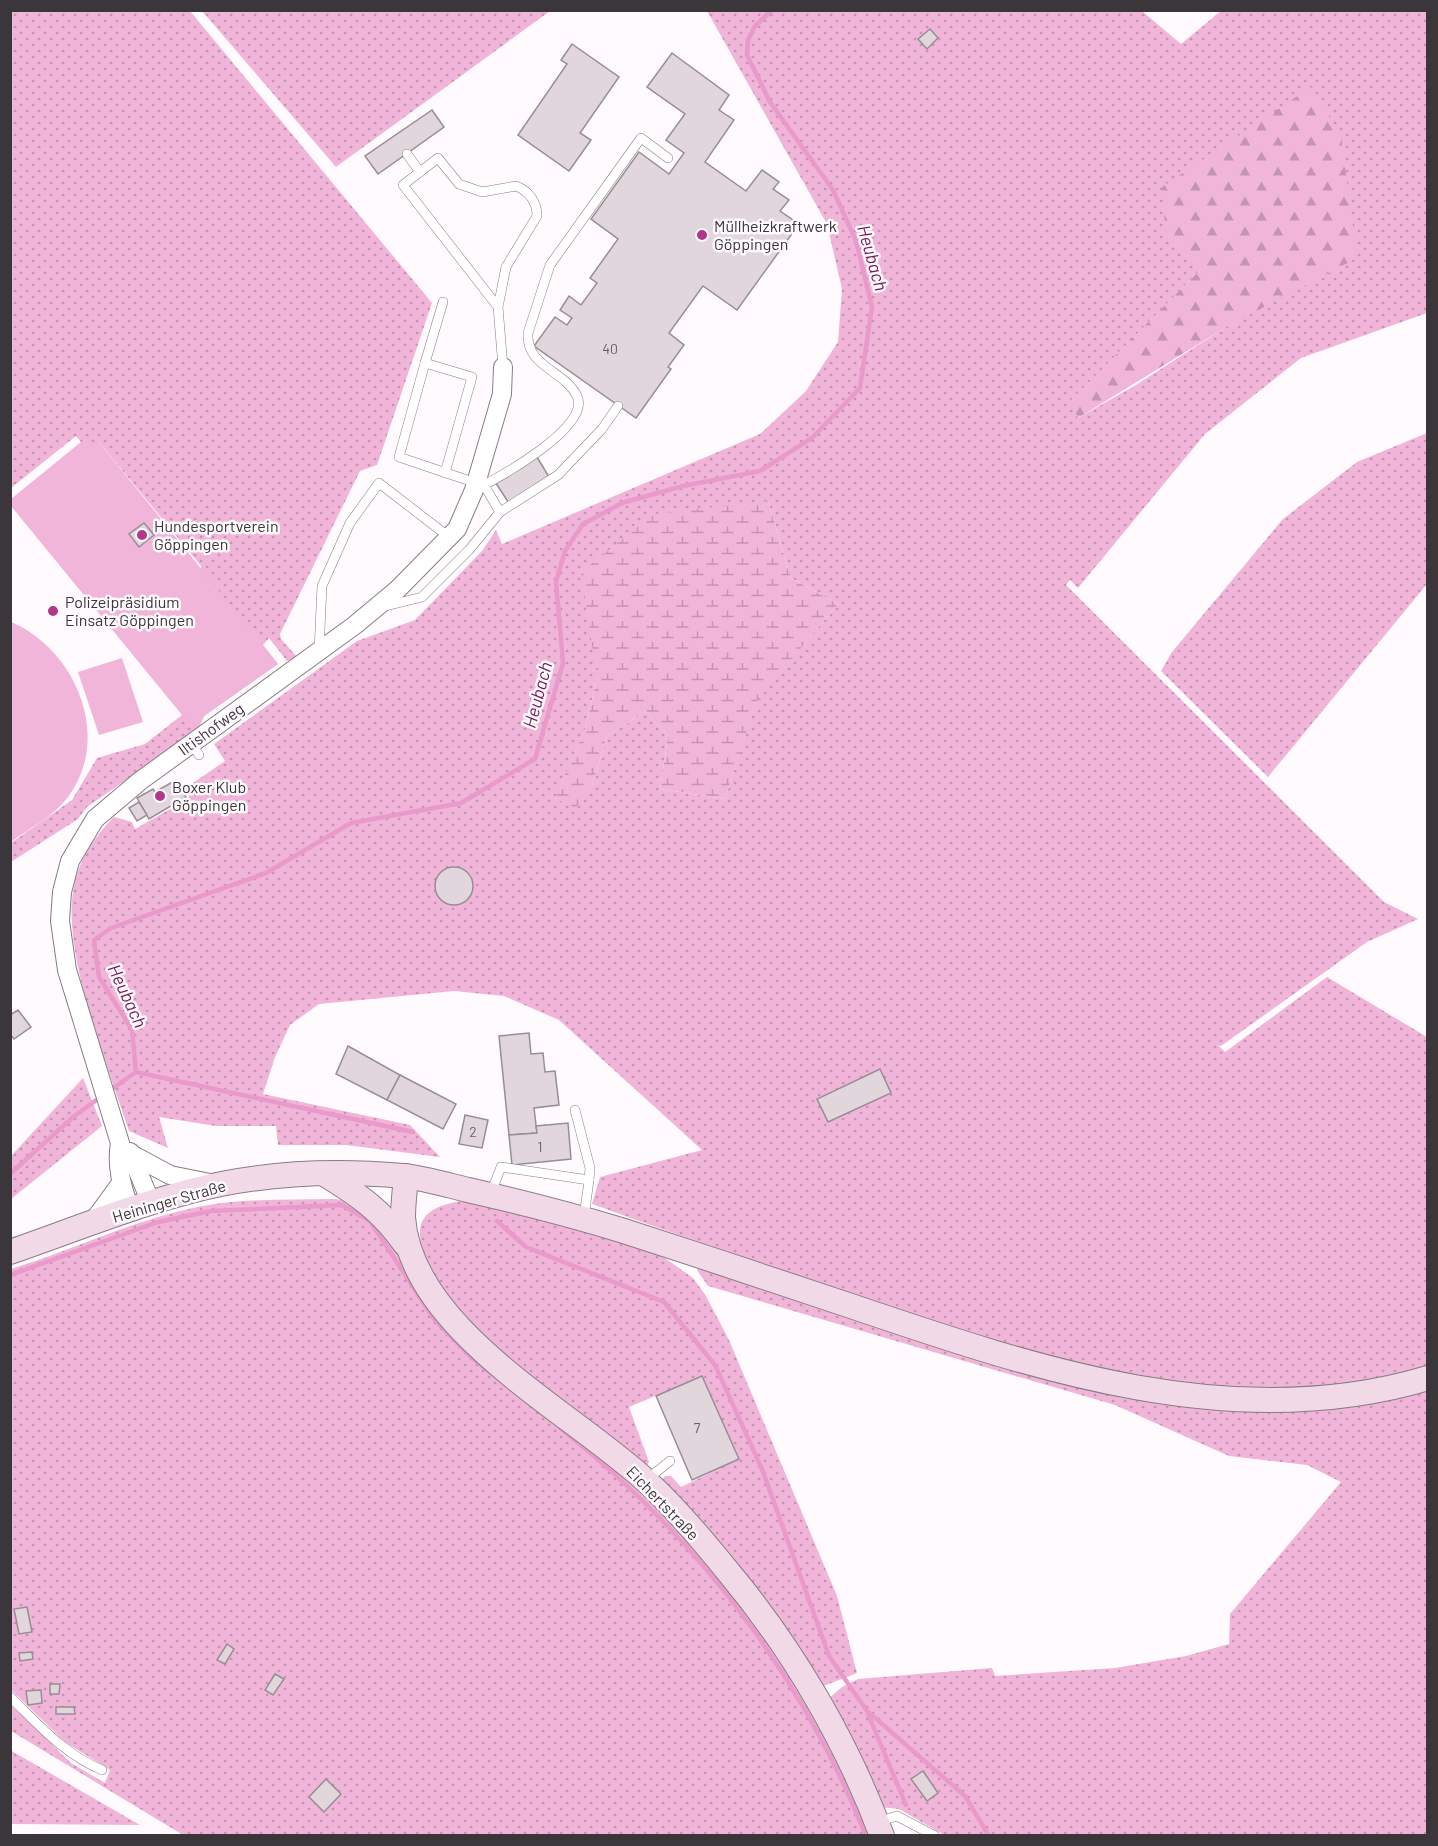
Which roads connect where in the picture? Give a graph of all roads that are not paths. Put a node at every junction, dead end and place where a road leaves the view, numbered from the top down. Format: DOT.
graph roads {
  1 [pos="407,154"];
  2 [pos="668,158"];
  3 [pos="420,172"];
  4 [pos="443,302"];
  5 [pos="498,307"];
  6 [pos="425,363"];
  7 [pos="503,367"];
  8 [pos="618,406"];
  9 [pos="445,473"];
  10 [pos="478,486"];
  11 [pos="500,512"];
  12 [pos="449,537"];
  13 [pos="374,610"];
  14 [pos="320,651"];
  15 [pos="575,1110"];
  16 [pos="123,1143"];
  17 [pos="324,1174"];
  18 [pos="406,1176"];
  19 [pos="589,1180"];
  20 [pos="121,1183"];
  21 [pos="220,1185"];
  22 [pos="490,1195"];
  23 [pos="141,1206"];
  24 [pos="583,1218"];
  25 [pos="91,1224"];
  26 [pos="10,1252"];
  27 [pos="412,1255"];
  28 [pos="1428,1378"];
  29 [pos="670,1461"];
  30 [pos="646,1480"];
  31 [pos="10,1697"];
  32 [pos="102,1770"];
  33 [pos="879,1829"];
  34 [pos="935,1836"];
  1 -- 3 [label="lane"];
  2 -- 10 [label="lane"];
  3 -- 5 [label="lane"];
  3 -- 5 [label="lane"];
  4 -- 6 [label="lane"];
  5 -- 7 [label="lane"];
  6 -- 9 [label="lane"];
  6 -- 9 [label="lane"];
  7 -- 10 [label="street, Iltishofweg"];
  8 -- 11 [label="lane"];
  9 -- 10 [label="lane"];
  10 -- 11 [label="lane"];
  10 -- 12 [label="street, Iltishofweg"];
  11 -- 13 [label="lane"];
  12 -- 13 [label="street, Iltishofweg"];
  12 -- 14 [label="lane"];
  13 -- 14 [label="street, Iltishofweg"];
  14 -- 16 [label="street, Iltishofweg"];
  15 -- 19 [label="lane"];
  16 -- 20 [label="street, Iltishofweg"];
  16 -- 21 [label="street"];
  16 -- 23 [label="street, Iltishofweg"];
  17 -- 18 [label="main road, Heininger Straße"];
  17 -- 21 [label="main road, Heininger Straße"];
  17 -- 27 [label="main road"];
  18 -- 22 [label="main road, Heininger Straße"];
  18 -- 27 [label="main road, Eichertstraße"];
  19 -- 22 [label="lane"];
  19 -- 24 [label="lane"];
  20 -- 23 [label="street, Iltishofweg"];
  20 -- 25 [label="street"];
  21 -- 23 [label="main road, Heininger Straße"];
  22 -- 24 [label="main road, Heininger Straße"];
  23 -- 25 [label="main road, Heininger Straße"];
  24 -- 28 [label="main road, Heininger Straße"];
  25 -- 26 [label="main road, Heininger Straße"];
  27 -- 30 [label="main road, Eichertstraße"];
  29 -- 30 [label="lane"];
  30 -- 33 [label="main road, Eichertstraße"];
  31 -- 32 [label="lane"];
  33 -- 34 [label="lane"];
}
